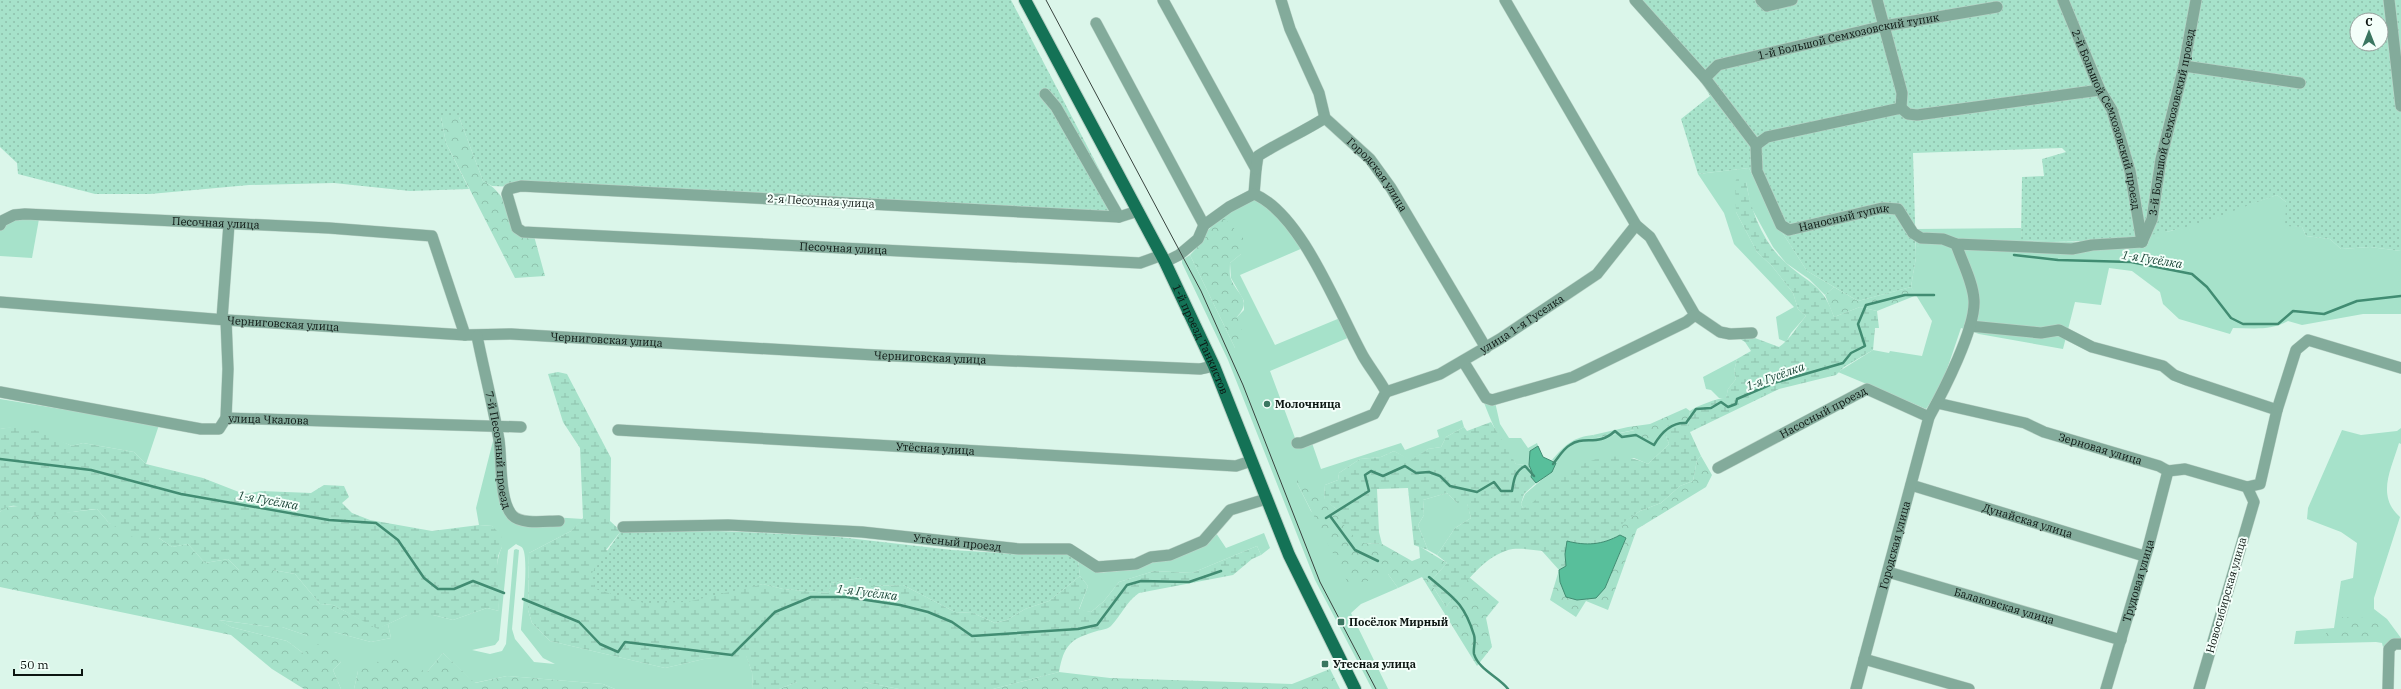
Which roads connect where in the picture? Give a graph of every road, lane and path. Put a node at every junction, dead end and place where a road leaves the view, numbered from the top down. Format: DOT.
graph roads {
  1 [pos="1025,0"];
  2 [pos="1163,0"];
  3 [pos="1281,0"];
  4 [pos="1505,0"];
  5 [pos="1635,0"];
  6 [pos="1761,0"];
  7 [pos="1792,0"];
  8 [pos="1877,0"];
  9 [pos="2063,0"];
  10 [pos="2196,0"];
  11 [pos="2389,0"];
  12 [pos="1997,7"];
  13 [pos="1096,23"];
  14 [pos="1884,26"];
  15 [pos="2184,66"];
  16 [pos="1705,78"];
  17 [pos="2300,83"];
  18 [pos="2100,90"];
  19 [pos="1045,94"];
  20 [pos="2401,106"];
  21 [pos="1901,108"];
  22 [pos="1324,118"];
  23 [pos="1756,145"];
  24 [pos="1256,169"];
  25 [pos="1254,194"];
  26 [pos="1138,211"];
  27 [pos="1119,217"];
  28 [pos="1,223"];
  29 [pos="229,224"];
  30 [pos="1204,225"];
  31 [pos="1636,225"];
  32 [pos="523,232"];
  33 [pos="2142,242"];
  34 [pos="1956,244"];
  35 [pos="1164,259"];
  36 [pos="0,302"];
  37 [pos="1695,315"];
  38 [pos="224,319"];
  39 [pos="1970,326"];
  40 [pos="1752,333"];
  41 [pos="465,335"];
  42 [pos="477,336"];
  43 [pos="1486,348"];
  44 [pos="1463,361"];
  45 [pos="1214,366"];
  46 [pos="2401,368"];
  47 [pos="0,392"];
  48 [pos="1386,392"];
  49 [pos="1937,403"];
  50 [pos="2277,410"];
  51 [pos="1929,417"];
  52 [pos="226,418"];
  53 [pos="496,427"];
  54 [pos="521,427"];
  55 [pos="618,430"];
  56 [pos="1297,443"];
  57 [pos="1251,461"];
  58 [pos="1718,468"];
  59 [pos="2168,471"];
  60 [pos="1911,485"];
  61 [pos="2247,488"];
  62 [pos="1266,499"];
  63 [pos="559,521"];
  64 [pos="623,527"];
  65 [pos="2144,556"];
  66 [pos="1888,572"];
  67 [pos="2121,640"];
  68 [pos="2397,644"];
  69 [pos="1864,659"];
  70 [pos="1355,689"];
  71 [pos="1856,689"];
  72 [pos="1969,689"];
  73 [pos="2106,689"];
  74 [pos="2199,689"];
  75 [pos="2388,689"];
  1 -- 26 [label="main road, 1-й проезд Танкистов"];
  2 -- 24 [label="street"];
  3 -- 22 [label="street"];
  4 -- 31 [label="street"];
  5 -- 16 [label="street"];
  6 -- 7 [label="street"];
  8 -- 14 [label="street"];
  9 -- 18 [label="street, 2-й Большой Семхозовский проезд"];
  10 -- 15 [label="street, 3-й Большой Семхозовский проезд"];
  11 -- 20 [label="street"];
  12 -- 14 [label="street, 1-й Большой Семхозовский тупик"];
  13 -- 30 [label="street"];
  14 -- 16 [label="street, 1-й Большой Семхозовский тупик"];
  14 -- 21 [label="street"];
  15 -- 17 [label="street"];
  15 -- 33 [label="street, 3-й Большой Семхозовский проезд"];
  16 -- 23 [label="street"];
  18 -- 21 [label="street"];
  18 -- 33 [label="street, 2-й Большой Семхозовский проезд"];
  19 -- 27 [label="street"];
  21 -- 23 [label="street"];
  22 -- 24 [label="street"];
  22 -- 43 [label="street, Городская улица"];
  23 -- 34 [label="street, Наносный тупик"];
  24 -- 25 [label="street"];
  25 -- 30 [label="street"];
  25 -- 48 [label="street"];
  26 -- 27 [label="street, 2-я Песочная улица"];
  26 -- 35 [label="main road, 1-й проезд Танкистов"];
  27 -- 32 [label="street, 2-я Песочная улица"];
  28 -- 29 [label="street, Песочная улица"];
  29 -- 38 [label="street"];
  29 -- 41 [label="street, Песочная улица"];
  30 -- 35 [label="street, Песочная улица"];
  31 -- 37 [label="street"];
  31 -- 43 [label="street, улица 1-я Гуселка"];
  32 -- 35 [label="street, Песочная улица"];
  33 -- 34 [label="street, Наносный тупик"];
  34 -- 39 [label="street, Городская улица"];
  35 -- 45 [label="main road, 1-й проезд Танкистов"];
  36 -- 38 [label="street, Черниговская улица"];
  37 -- 40 [label="street"];
  37 -- 44 [label="street"];
  38 -- 41 [label="street, Черниговская улица"];
  38 -- 52 [label="street"];
  39 -- 49 [label="street, Городская улица"];
  39 -- 50 [label="street"];
  41 -- 42 [label="street, Черниговская улица"];
  42 -- 45 [label="street, Черниговская улица"];
  42 -- 53 [label="street, 7-й Песочный проезд"];
  43 -- 44 [label="street, улица 1-я Гуселка"];
  44 -- 48 [label="street, улица 1-я Гуселка"];
  45 -- 57 [label="main road, 1-й проезд Танкистов"];
  46 -- 50 [label="street"];
  47 -- 52 [label="street, улица Чкалова"];
  48 -- 56 [label="street"];
  49 -- 51 [label="street, Городская улица"];
  49 -- 59 [label="street, Зерновая улица"];
  50 -- 61 [label="street"];
  51 -- 58 [label="street, Насосный проезд"];
  51 -- 60 [label="street, Городская улица"];
  52 -- 53 [label="street, улица Чкалова"];
  53 -- 54 [label="street, улица Чкалова"];
  53 -- 63 [label="street, 7-й Песочный проезд"];
  55 -- 57 [label="street, Утёсная улица"];
  57 -- 62 [label="main road, 1-й проезд Танкистов"];
  59 -- 61 [label="street, Зерновая улица"];
  59 -- 65 [label="street, Трудовая улица"];
  60 -- 65 [label="street, Дунайская улица"];
  60 -- 66 [label="street, Городская улица"];
  61 -- 74 [label="street, Новосибирская улица"];
  62 -- 64 [label="street, Утёсный проезд"];
  62 -- 70 [label="main road, 1-й проезд Танкистов"];
  65 -- 67 [label="street, Трудовая улица"];
  66 -- 67 [label="street, Балаковская улица"];
  66 -- 69 [label="street, Городская улица"];
  67 -- 73 [label="street, Трудовая улица"];
  68 -- 75 [label="street"];
  69 -- 71 [label="street, Городская улица"];
  69 -- 72 [label="street"];
}
